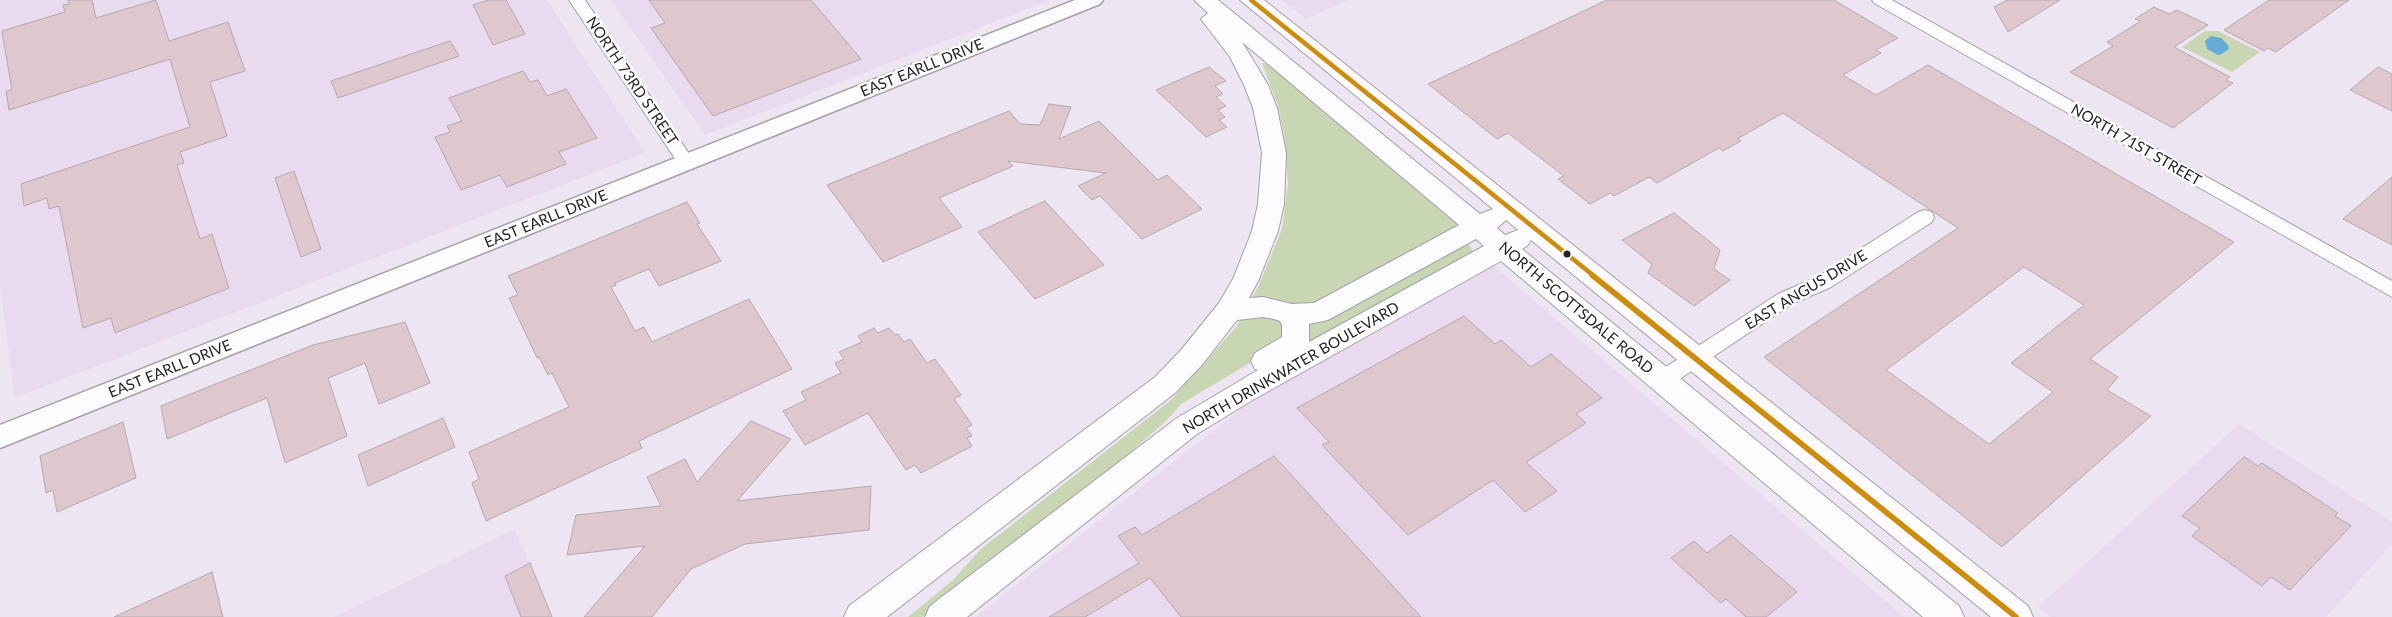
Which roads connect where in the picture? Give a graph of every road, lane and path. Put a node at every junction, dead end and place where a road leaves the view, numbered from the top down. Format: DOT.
graph roads {
  1 [pos="577,0"];
  2 [pos="1093,0"];
  3 [pos="1197,0"];
  4 [pos="1205,0"];
  5 [pos="1251,0"];
  6 [pos="1880,0"];
  7 [pos="686,162"];
  8 [pos="1510,209"];
  9 [pos="1925,216"];
  10 [pos="1479,226"];
  11 [pos="1535,229"];
  12 [pos="1503,248"];
  13 [pos="2392,290"];
  14 [pos="1229,310"];
  15 [pos="1290,314"];
  16 [pos="1695,359"];
  17 [pos="1662,380"];
  18 [pos="0,437"];
  19 [pos="1172,437"];
  20 [pos="873,608"];
  21 [pos="942,617"];
  22 [pos="1947,617"];
  23 [pos="2016,617"];
  1 -- 7 [label="street, NORTH 73RD STREET"];
  2 -- 7 [label="street, EAST EARLL DRIVE"];
  3 -- 14 [label="main road"];
  4 -- 10 [label="main road, NORTH SCOTTSDALE ROAD"];
  5 -- 8 [label="main road"];
  6 -- 13 [label="street, NORTH 71ST STREET"];
  7 -- 18 [label="street, EAST EARLL DRIVE"];
  8 -- 10 [label="main road"];
  8 -- 11 [label="main road"];
  9 -- 16 [label="street, EAST ANGUS DRIVE"];
  10 -- 12 [label="main road, NORTH SCOTTSDALE ROAD"];
  10 -- 15 [label="main road"];
  11 -- 12 [label="main road, NORTH DRINKWATER BOULEVARD"];
  11 -- 16 [label="main road"];
  12 -- 17 [label="main road, NORTH SCOTTSDALE ROAD"];
  12 -- 19 [label="main road, NORTH DRINKWATER BOULEVARD"];
  14 -- 15 [label="main road"];
  14 -- 20 [label="main road"];
  15 -- 19 [label="main road"];
  16 -- 17 [label="street, EAST ANGUS DRIVE"];
  16 -- 23 [label="main road"];
  17 -- 22 [label="main road, NORTH SCOTTSDALE ROAD"];
  19 -- 21 [label="main road, NORTH DRINKWATER BOULEVARD"];
}
